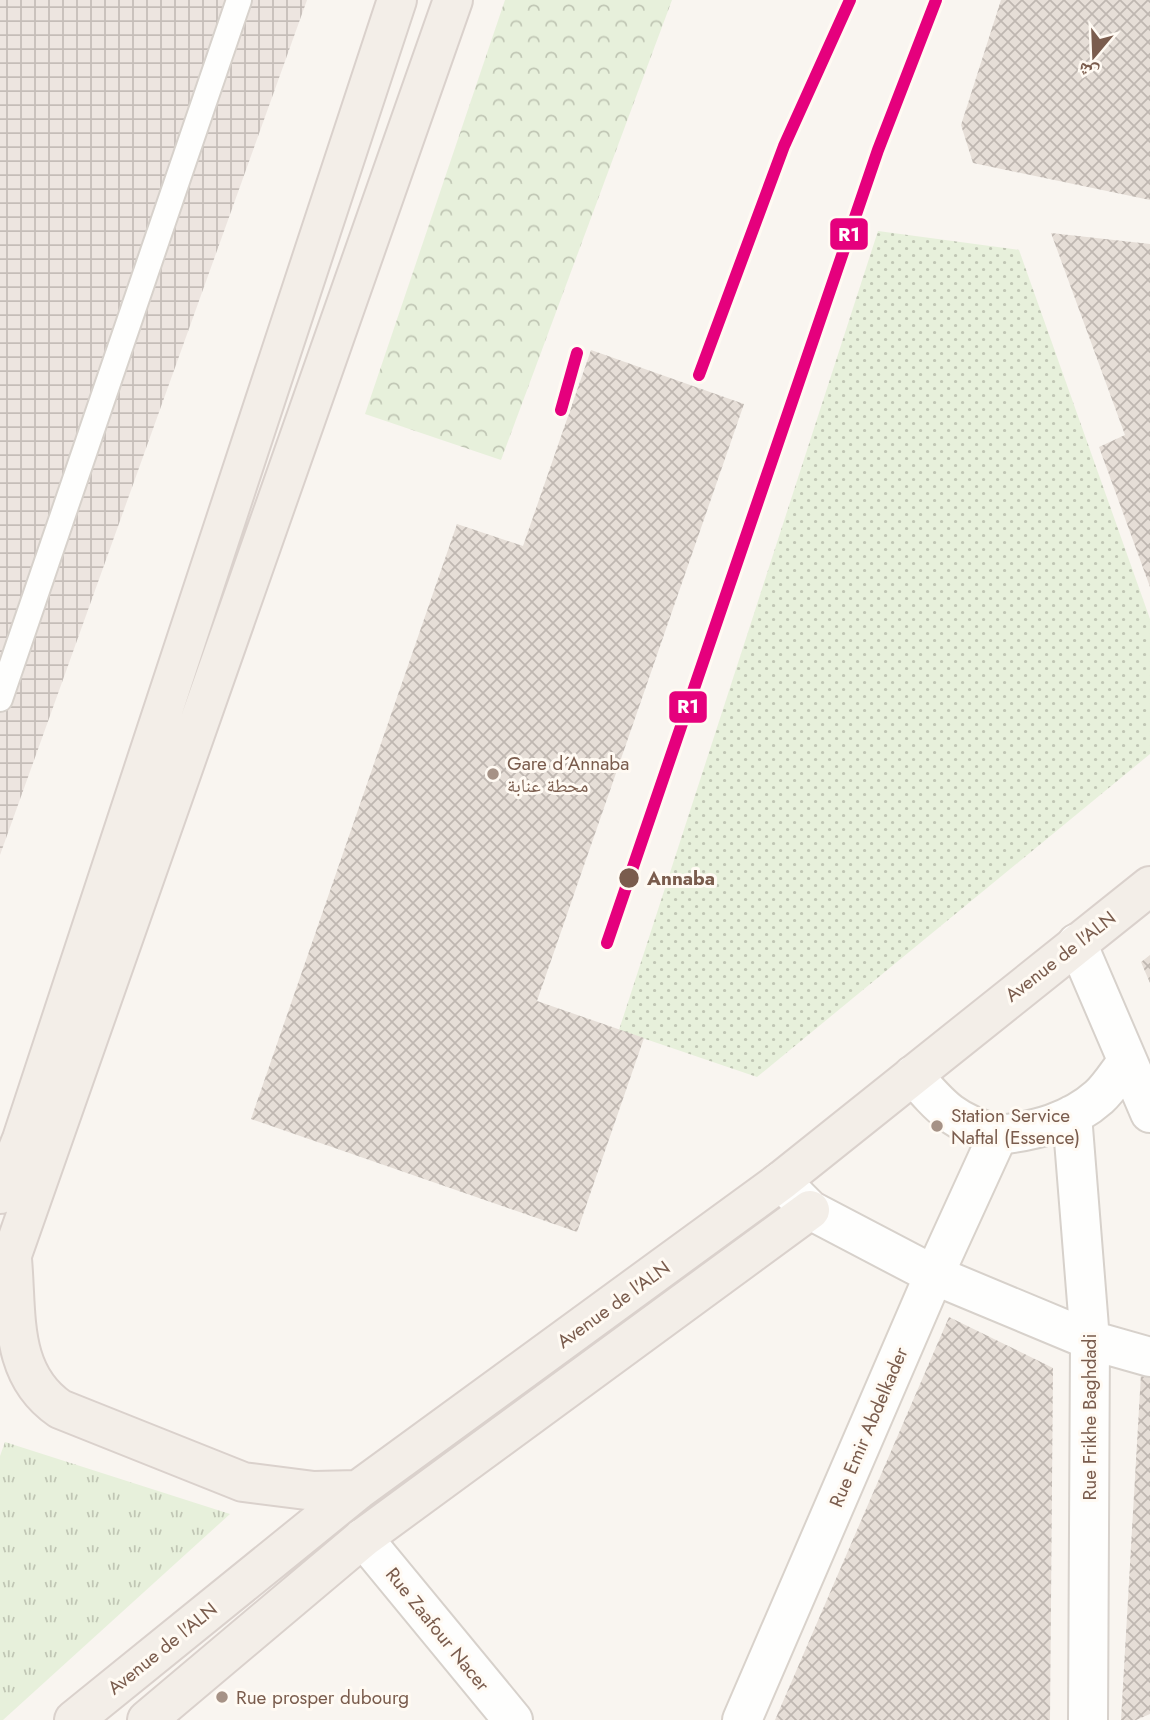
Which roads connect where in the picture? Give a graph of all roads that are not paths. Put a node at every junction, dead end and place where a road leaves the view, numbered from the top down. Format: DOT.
graph roads {
  1 [pos="239,0"];
  2 [pos="397,0"];
  3 [pos="453,0"];
  4 [pos="0,699"];
  5 [pos="1150,886"];
  6 [pos="1076,943"];
  7 [pos="1127,1062"];
  8 [pos="913,1075"];
  9 [pos="1150,1113"];
  10 [pos="1072,1115"];
  11 [pos="998,1135"];
  12 [pos="781,1181"];
  13 [pos="0,1194"];
  14 [pos="810,1210"];
  15 [pos="6,1273"];
  16 [pos="934,1275"];
  17 [pos="1090,1340"];
  18 [pos="1150,1357"];
  19 [pos="358,1490"];
  20 [pos="363,1538"];
  21 [pos="507,1718"];
  22 [pos="74,1720"];
  23 [pos="147,1720"];
  24 [pos="742,1720"];
  25 [pos="1088,1720"];
  1 -- 4 [label="lane"];
  2 -- 13 [label="main road"];
  3 -- 15 [label="main road"];
  5 -- 6 [label="main road, Avenue de l'ALN"];
  6 -- 7 [label="street"];
  6 -- 8 [label="main road, Avenue de l'ALN"];
  7 -- 9 [label="street"];
  7 -- 10 [label="street"];
  8 -- 11 [label="street"];
  8 -- 12 [label="main road, Avenue de l'ALN"];
  10 -- 11 [label="street"];
  10 -- 17 [label="street, Rue Frikhe Baghdadi"];
  11 -- 16 [label="street, Rue Emir Abdelkader"];
  12 -- 14 [label="street"];
  12 -- 19 [label="main road, Avenue de l'ALN"];
  14 -- 16 [label="street"];
  14 -- 20 [label="main road"];
  15 -- 19 [label="main road"];
  16 -- 17 [label="street"];
  16 -- 24 [label="street, Rue Emir Abdelkader"];
  17 -- 18 [label="street"];
  17 -- 25 [label="street, Rue Frikhe Baghdadi"];
  19 -- 22 [label="main road, Avenue de l'ALN"];
  20 -- 21 [label="street, Rue Zaafour Nacer"];
  20 -- 23 [label="main road"];
}
